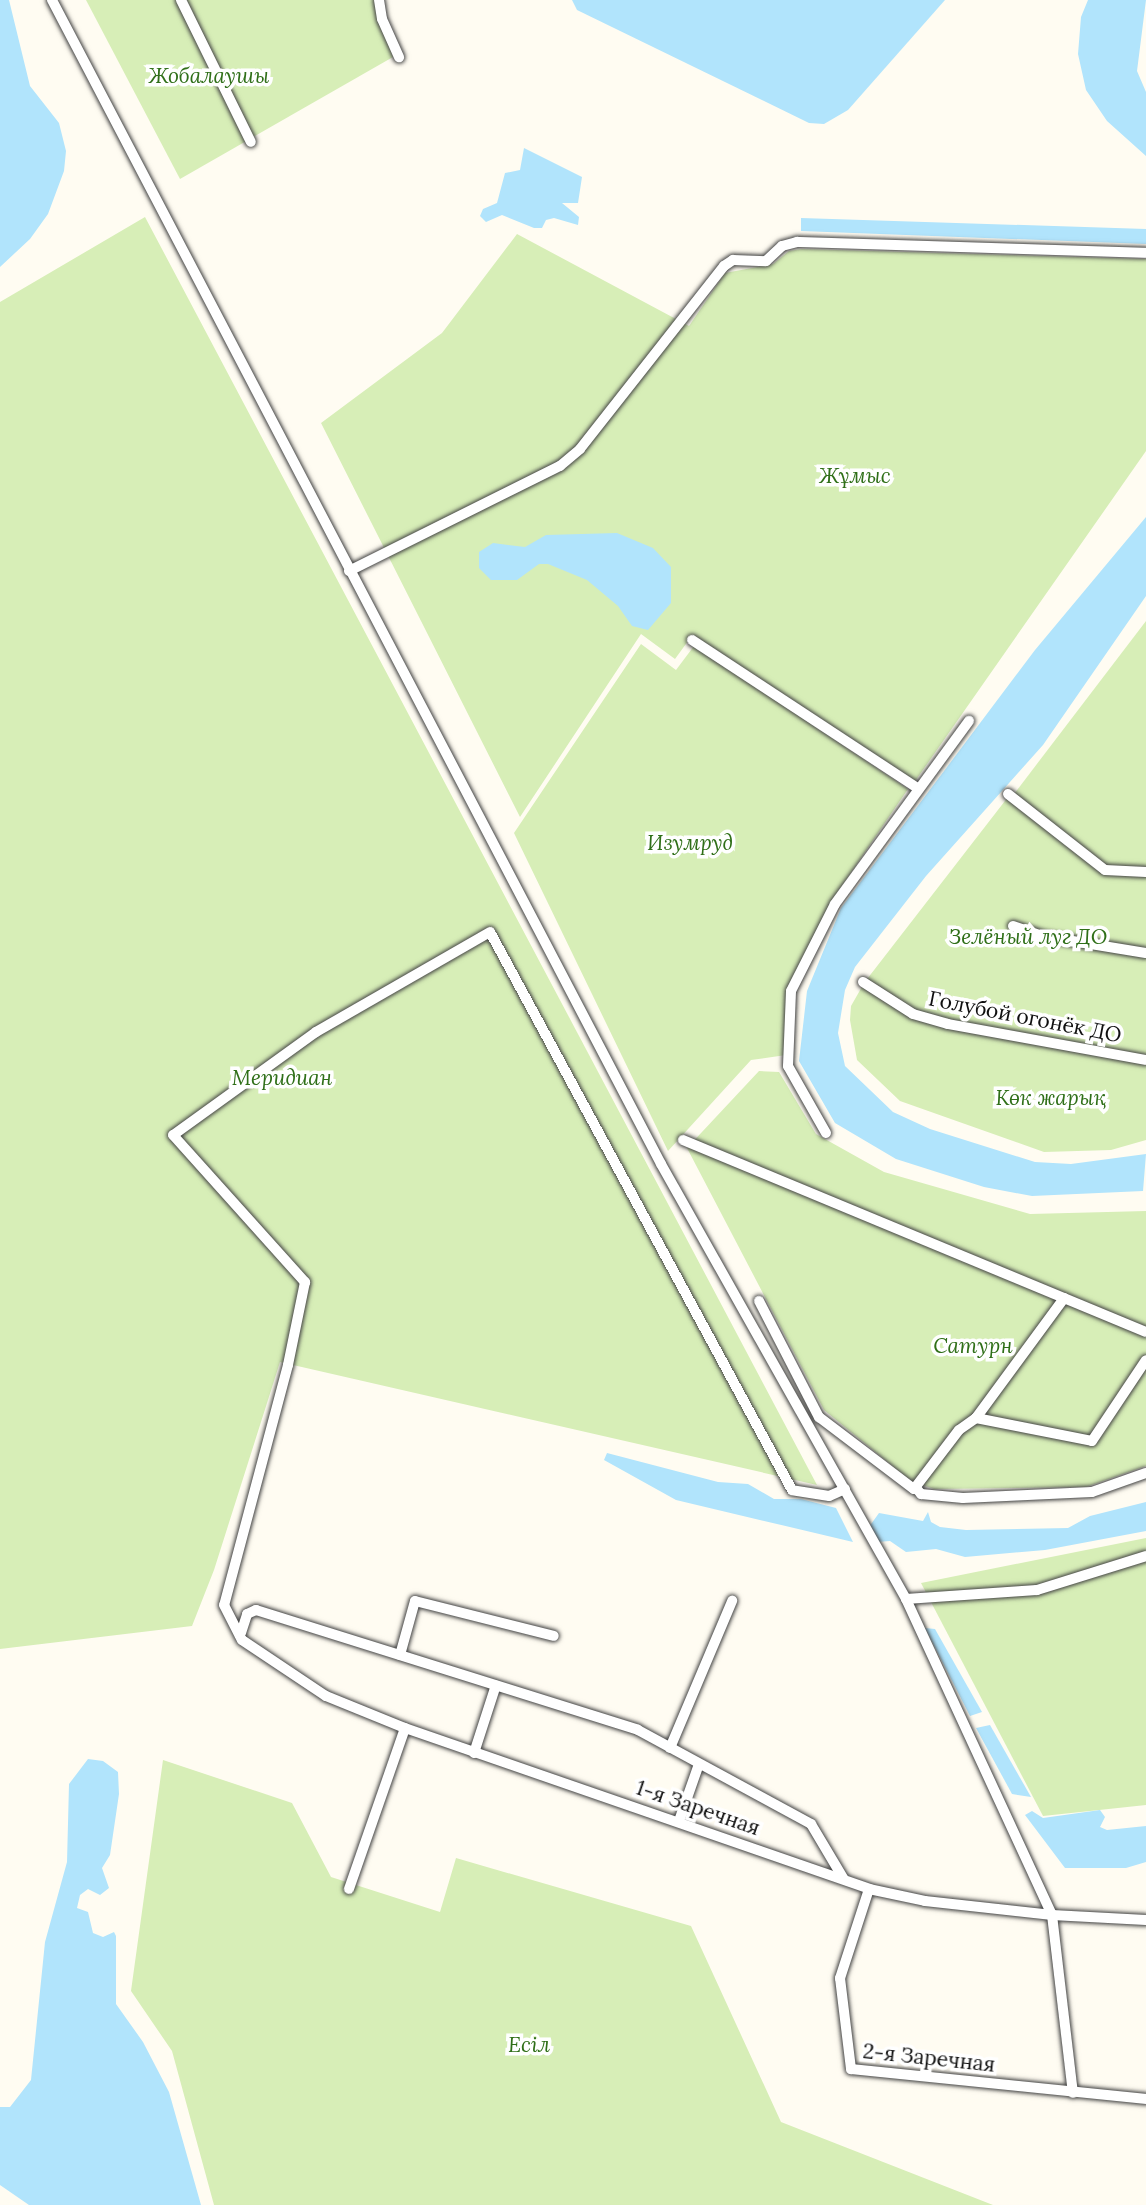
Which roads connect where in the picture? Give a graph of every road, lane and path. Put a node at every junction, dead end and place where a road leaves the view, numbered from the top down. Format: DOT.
graph roads {
  1 [pos="52,0"];
  2 [pos="181,0"];
  3 [pos="379,0"];
  4 [pos="399,57"];
  5 [pos="251,142"];
  6 [pos="1146,253"];
  7 [pos="349,571"];
  8 [pos="692,640"];
  9 [pos="969,721"];
  10 [pos="917,788"];
  11 [pos="1008,794"];
  12 [pos="1146,872"];
  13 [pos="1013,926"];
  14 [pos="1146,953"];
  15 [pos="863,982"];
  16 [pos="1146,1060"];
  17 [pos="826,1133"];
  18 [pos="683,1140"];
  19 [pos="1064,1298"];
  20 [pos="759,1301"];
  21 [pos="1146,1332"];
  22 [pos="1146,1360"];
  23 [pos="976,1418"];
  24 [pos="1146,1473"];
  25 [pos="916,1488"];
  26 [pos="845,1489"];
  27 [pos="1146,1556"];
  28 [pos="906,1599"];
  29 [pos="732,1601"];
  30 [pos="241,1633"];
  31 [pos="554,1636"];
  32 [pos="400,1655"];
  33 [pos="496,1685"];
  34 [pos="405,1728"];
  35 [pos="670,1748"];
  36 [pos="474,1753"];
  37 [pos="699,1764"];
  38 [pos="680,1821"];
  39 [pos="843,1878"];
  40 [pos="349,1889"];
  41 [pos="870,1889"];
  42 [pos="1052,1915"];
  43 [pos="1146,1920"];
  44 [pos="1073,2093"];
  45 [pos="1146,2099"];
  1 -- 7 [label="street"];
  2 -- 5 [label="street"];
  3 -- 4 [label="street"];
  6 -- 7 [label="street"];
  7 -- 26 [label="street"];
  8 -- 10 [label="street"];
  9 -- 10 [label="street"];
  10 -- 17 [label="street"];
  11 -- 12 [label="street"];
  13 -- 14 [label="street"];
  15 -- 16 [label="street, Голубой огонёк ДО"];
  18 -- 19 [label="street"];
  19 -- 21 [label="street"];
  19 -- 23 [label="street"];
  20 -- 25 [label="street"];
  22 -- 23 [label="street"];
  23 -- 25 [label="street"];
  24 -- 25 [label="street"];
  26 -- 28 [label="street"];
  26 -- 30 [label="street, 1-я Заречная"];
  27 -- 28 [label="street"];
  28 -- 42 [label="street"];
  29 -- 35 [label="street"];
  30 -- 32 [label="street"];
  30 -- 34 [label="street, 1-я Заречная"];
  31 -- 32 [label="street"];
  32 -- 33 [label="street"];
  33 -- 35 [label="street"];
  33 -- 36 [label="street"];
  34 -- 36 [label="street, 1-я Заречная"];
  34 -- 40 [label="street"];
  35 -- 37 [label="street"];
  36 -- 38 [label="street, 1-я Заречная"];
  37 -- 38 [label="street"];
  37 -- 39 [label="street"];
  38 -- 39 [label="street, 1-я Заречная"];
  39 -- 41 [label="street, 1-я Заречная"];
  41 -- 42 [label="street, 1-я Заречная"];
  41 -- 44 [label="street, 2-я Заречная"];
  42 -- 43 [label="street, 1-я Заречная"];
  42 -- 44 [label="street"];
  44 -- 45 [label="street, 2-я Заречная"];
}
